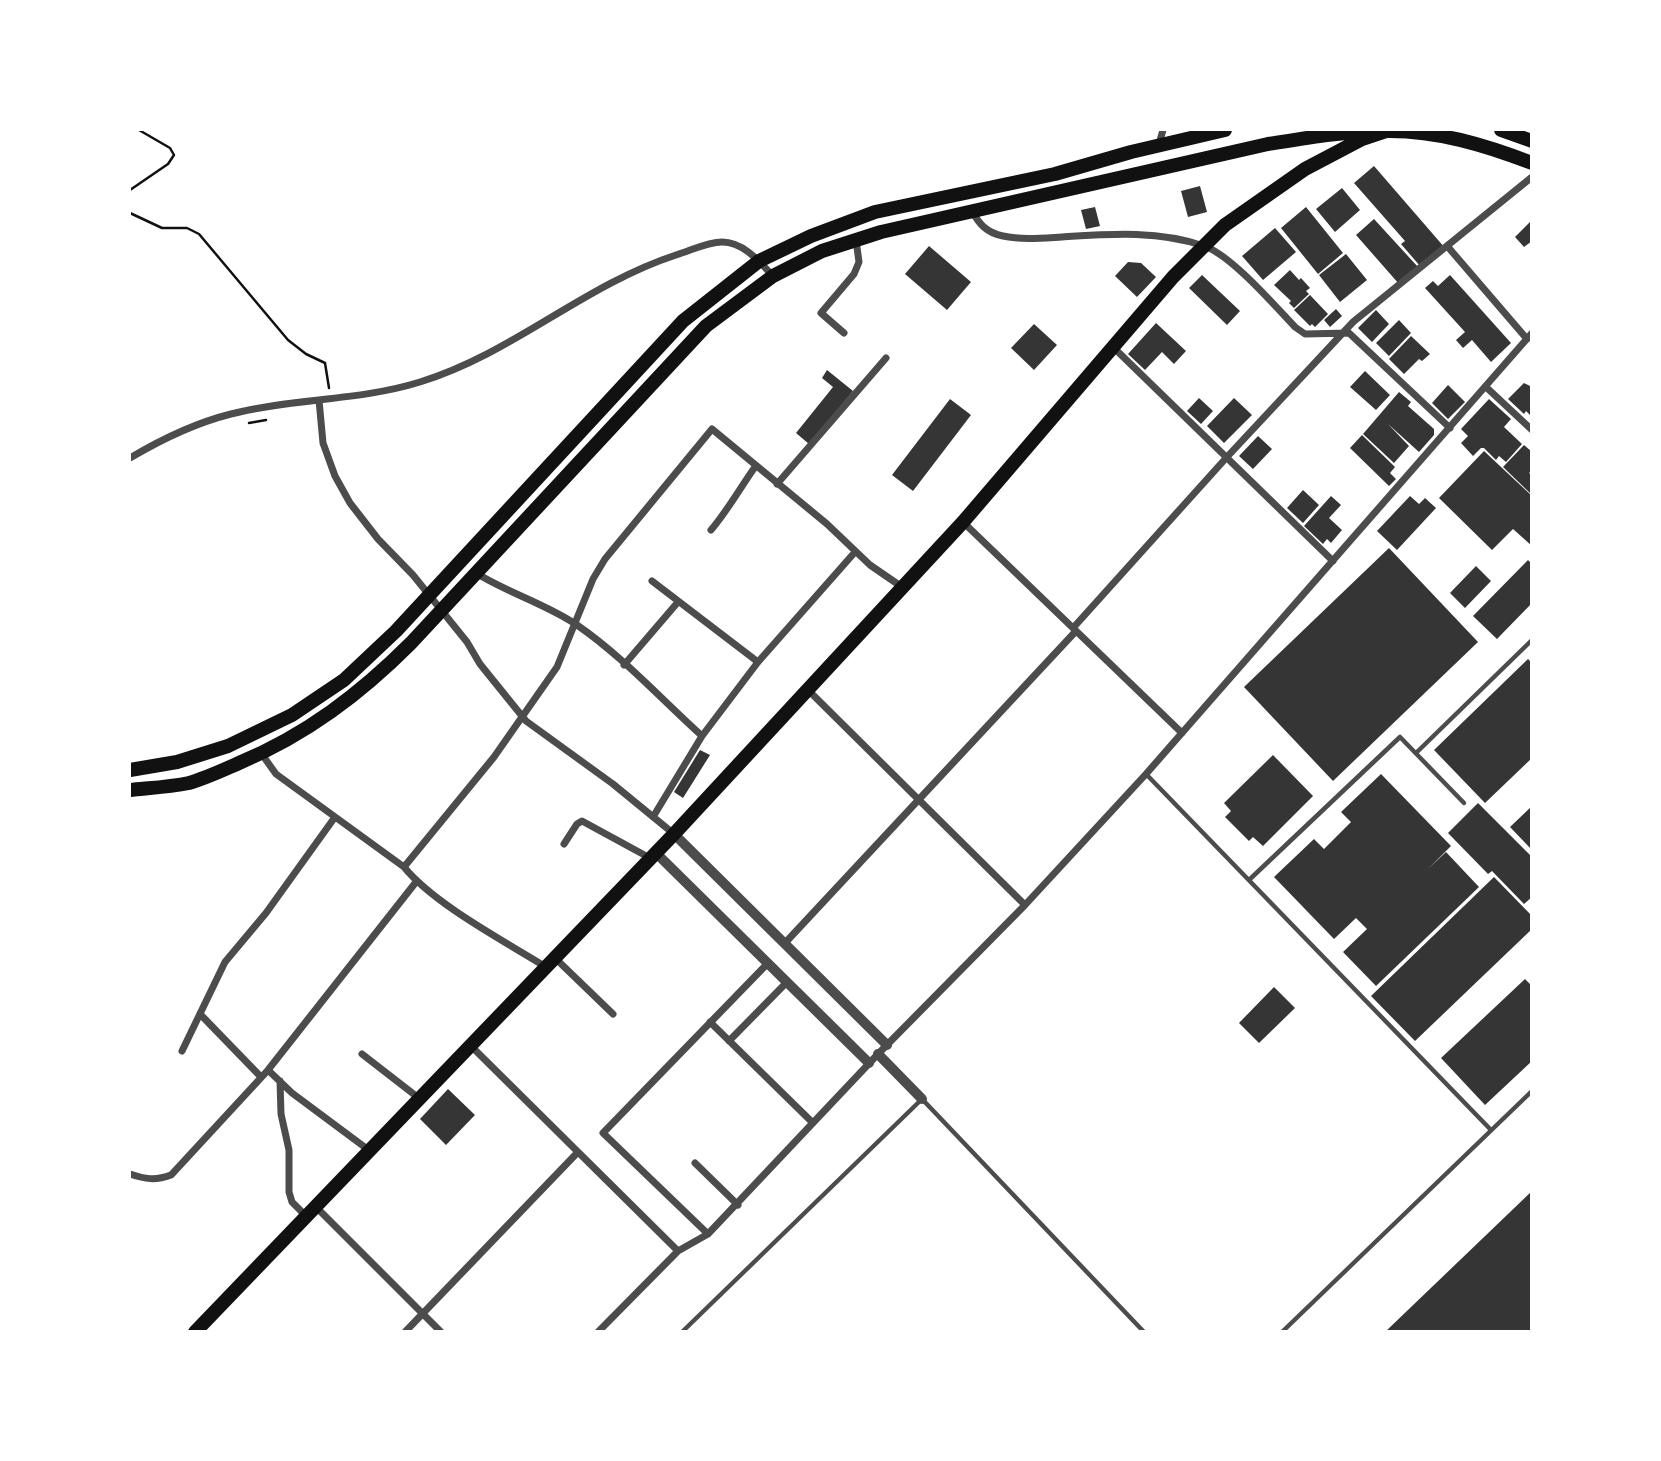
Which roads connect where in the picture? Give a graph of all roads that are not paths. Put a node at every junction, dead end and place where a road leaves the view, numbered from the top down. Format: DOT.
graph roads {
  1 [pos="1163,130"];
  2 [pos="1225,130"];
  3 [pos="1388,130"];
  4 [pos="1501,130"];
  5 [pos="1531,141"];
  6 [pos="1159,145"];
  7 [pos="1531,163"];
  8 [pos="1531,177"];
  9 [pos="972,210"];
  10 [pos="856,240"];
  11 [pos="1205,246"];
  12 [pos="1448,247"];
  13 [pos="759,261"];
  14 [pos="773,276"];
  15 [pos="844,333"];
  16 [pos="1343,333"];
  17 [pos="1529,336"];
  18 [pos="1114,347"];
  19 [pos="886,358"];
  20 [pos="1486,387"];
  21 [pos="319,400"];
  22 [pos="1450,428"];
  23 [pos="1531,430"];
  24 [pos="1227,457"];
  25 [pos="130,458"];
  26 [pos="755,467"];
  27 [pos="777,484"];
  28 [pos="963,522"];
  29 [pos="711,530"];
  30 [pos="855,552"];
  31 [pos="1333,561"];
  32 [pos="476,573"];
  33 [pos="652,582"];
  34 [pos="903,587"];
  35 [pos="428,596"];
  36 [pos="678,602"];
  37 [pos="440,611"];
  38 [pos="576,624"];
  39 [pos="1075,629"];
  40 [pos="1531,640"];
  41 [pos="758,662"];
  42 [pos="624,665"];
  43 [pos="808,690"];
  44 [pos="522,716"];
  45 [pos="1182,733"];
  46 [pos="702,736"];
  47 [pos="261,753"];
  48 [pos="1416,753"];
  49 [pos="130,769"];
  50 [pos="1146,774"];
  51 [pos="130,790"];
  52 [pos="919,800"];
  53 [pos="1464,803"];
  54 [pos="335,817"];
  55 [pos="653,817"];
  56 [pos="674,834"];
  57 [pos="564,844"];
  58 [pos="653,855"];
  59 [pos="404,867"];
  60 [pos="1249,880"];
  61 [pos="416,882"];
  62 [pos="1025,905"];
  63 [pos="785,943"];
  64 [pos="551,962"];
  65 [pos="768,963"];
  66 [pos="787,982"];
  67 [pos="200,1014"];
  68 [pos="613,1014"];
  69 [pos="710,1023"];
  70 [pos="730,1041"];
  71 [pos="887,1045"];
  72 [pos="471,1046"];
  73 [pos="182,1051"];
  74 [pos="362,1054"];
  75 [pos="878,1054"];
  76 [pos="869,1063"];
  77 [pos="268,1070"];
  78 [pos="261,1077"];
  79 [pos="279,1081"];
  80 [pos="1531,1091"];
  81 [pos="420,1099"];
  82 [pos="922,1099"];
  83 [pos="813,1123"];
  84 [pos="1491,1130"];
  85 [pos="370,1151"];
  86 [pos="578,1152"];
  87 [pos="695,1163"];
  88 [pos="130,1174"];
  89 [pos="738,1205"];
  90 [pos="311,1212"];
  91 [pos="708,1234"];
  92 [pos="678,1251"];
  93 [pos="423,1313"];
  94 [pos="195,1332"];
  95 [pos="405,1332"];
  96 [pos="441,1332"];
  97 [pos="598,1332"];
  98 [pos="682,1332"];
  99 [pos="1144,1332"];
  100 [pos="1282,1332"];
  1 -- 6 [label="street"];
  2 -- 6 [label="main road"];
  3 -- 7 [label="main road"];
  3 -- 9 [label="main road"];
  3 -- 11 [label="main road"];
  4 -- 5 [label="main road"];
  6 -- 13 [label="main road"];
  8 -- 12 [label="street"];
  9 -- 10 [label="main road"];
  9 -- 11 [label="street"];
  10 -- 14 [label="main road"];
  10 -- 15 [label="street"];
  11 -- 16 [label="street"];
  11 -- 18 [label="main road"];
  12 -- 16 [label="street"];
  12 -- 17 [label="street"];
  13 -- 14 [label="street"];
  13 -- 21 [label="street"];
  13 -- 35 [label="main road"];
  14 -- 32 [label="main road"];
  16 -- 22 [label="street"];
  16 -- 24 [label="street"];
  17 -- 20 [label="street"];
  18 -- 24 [label="street"];
  18 -- 28 [label="main road"];
  19 -- 27 [label="street"];
  20 -- 22 [label="street"];
  20 -- 23 [label="street"];
  21 -- 25 [label="street"];
  21 -- 35 [label="street"];
  22 -- 31 [label="street"];
  24 -- 31 [label="street"];
  24 -- 39 [label="street"];
  26 -- 27 [label="street"];
  26 -- 29 [label="street"];
  26 -- 38 [label="street"];
  27 -- 30 [label="street"];
  28 -- 34 [label="main road"];
  28 -- 39 [label="street"];
  30 -- 34 [label="street"];
  30 -- 41 [label="street"];
  31 -- 45 [label="street"];
  32 -- 37 [label="main road"];
  32 -- 38 [label="street"];
  33 -- 36 [label="street"];
  34 -- 43 [label="main road"];
  35 -- 37 [label="street"];
  35 -- 49 [label="main road"];
  36 -- 41 [label="street"];
  36 -- 42 [label="street"];
  37 -- 44 [label="street"];
  37 -- 47 [label="main road"];
  38 -- 42 [label="street"];
  38 -- 44 [label="street"];
  39 -- 45 [label="street"];
  39 -- 52 [label="street"];
  40 -- 48 [label="lane"];
  41 -- 46 [label="street"];
  42 -- 46 [label="street"];
  43 -- 52 [label="street"];
  43 -- 56 [label="main road"];
  44 -- 55 [label="street"];
  44 -- 59 [label="street"];
  45 -- 50 [label="street"];
  46 -- 55 [label="street"];
  47 -- 51 [label="main road"];
  47 -- 54 [label="street"];
  48 -- 53 [label="lane"];
  48 -- 60 [label="lane"];
  50 -- 60 [label="lane"];
  50 -- 62 [label="street"];
  52 -- 62 [label="street"];
  52 -- 63 [label="street"];
  54 -- 59 [label="street"];
  54 -- 67 [label="street"];
  55 -- 56 [label="street"];
  56 -- 58 [label="main road"];
  56 -- 63 [label="street"];
  57 -- 58 [label="street"];
  58 -- 64 [label="main road"];
  58 -- 65 [label="street"];
  59 -- 61 [label="street"];
  60 -- 84 [label="lane"];
  61 -- 64 [label="street"];
  61 -- 77 [label="street"];
  62 -- 71 [label="street"];
  63 -- 71 [label="street"];
  64 -- 68 [label="street"];
  64 -- 72 [label="main road"];
  65 -- 66 [label="street"];
  65 -- 69 [label="street"];
  66 -- 70 [label="street"];
  66 -- 76 [label="street"];
  67 -- 73 [label="street"];
  67 -- 78 [label="street"];
  69 -- 70 [label="street"];
  69 -- 91 [label="street"];
  70 -- 83 [label="street"];
  71 -- 75 [label="street"];
  72 -- 81 [label="main road"];
  72 -- 86 [label="street"];
  74 -- 81 [label="street"];
  75 -- 76 [label="street"];
  75 -- 82 [label="street"];
  76 -- 83 [label="street"];
  77 -- 78 [label="street"];
  77 -- 79 [label="street"];
  78 -- 88 [label="street"];
  79 -- 85 [label="street"];
  79 -- 90 [label="street"];
  80 -- 84 [label="lane"];
  81 -- 85 [label="main road"];
  82 -- 98 [label="lane"];
  82 -- 99 [label="lane"];
  83 -- 89 [label="street"];
  84 -- 100 [label="lane"];
  85 -- 90 [label="main road"];
  86 -- 92 [label="street"];
  86 -- 93 [label="street"];
  87 -- 89 [label="street"];
  89 -- 91 [label="street"];
  90 -- 93 [label="street"];
  90 -- 94 [label="main road"];
  91 -- 92 [label="street"];
  92 -- 97 [label="street"];
  93 -- 95 [label="street"];
  93 -- 96 [label="street"];
}
